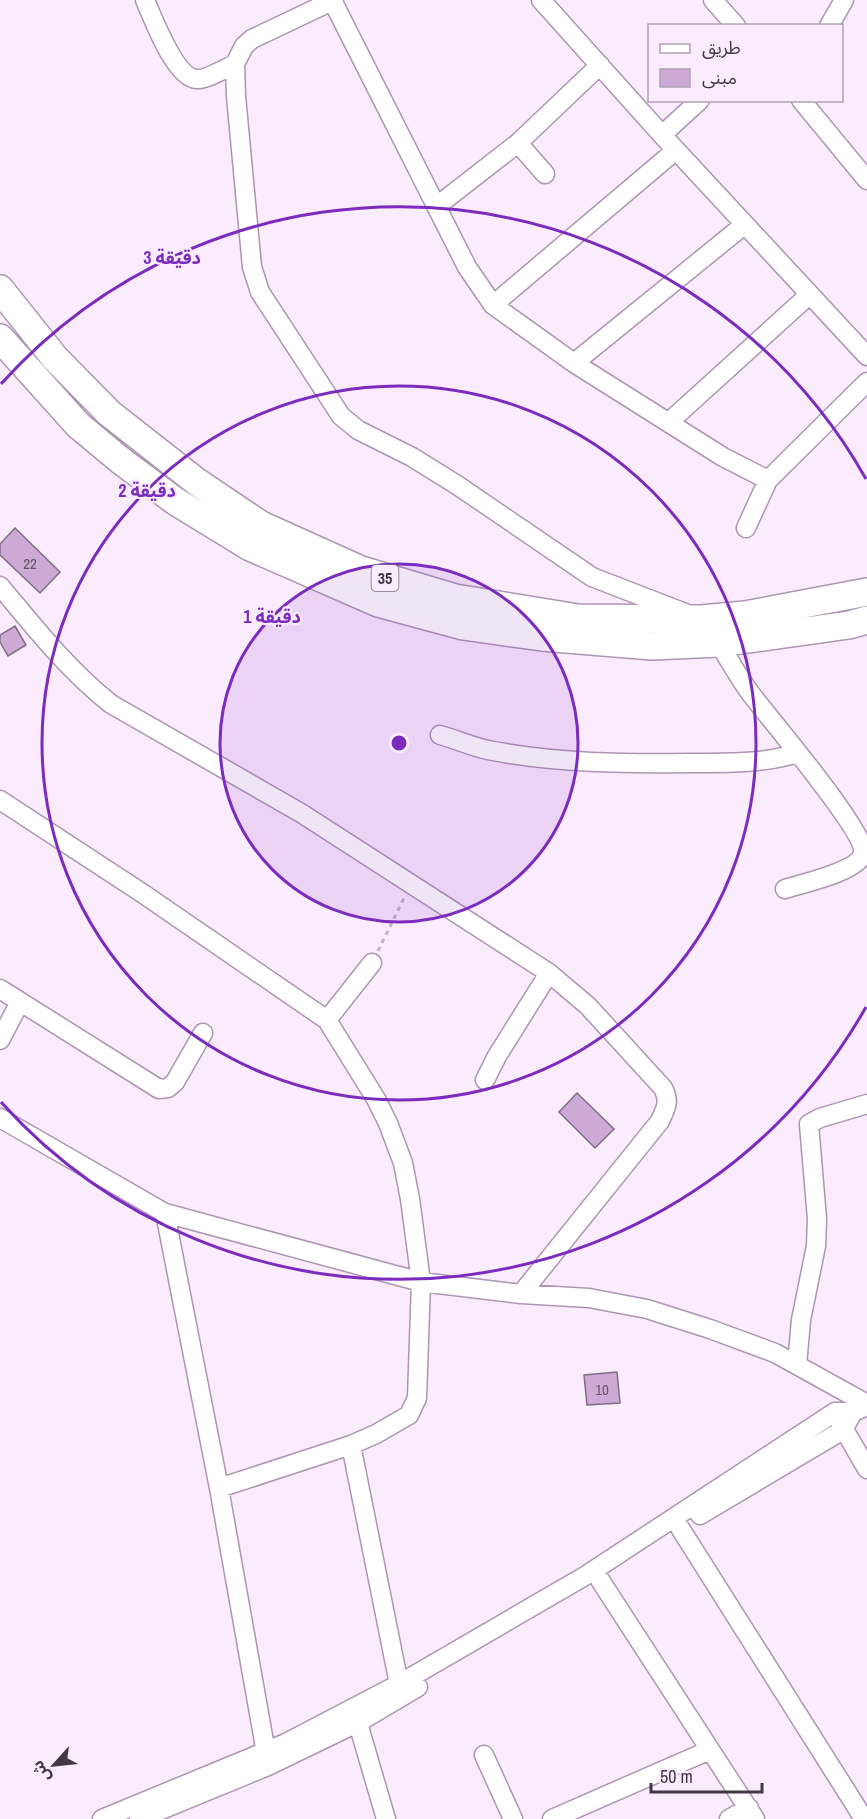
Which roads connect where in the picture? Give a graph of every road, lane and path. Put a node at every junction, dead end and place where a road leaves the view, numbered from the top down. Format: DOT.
graph roads {
  1 [pos="145,0"];
  2 [pos="332,0"];
  3 [pos="541,0"];
  4 [pos="713,0"];
  5 [pos="844,0"];
  6 [pos="734,24"];
  7 [pos="830,24"];
  8 [pos="236,64"];
  9 [pos="600,65"];
  10 [pos="698,102"];
  11 [pos="803,102"];
  12 [pos="662,135"];
  13 [pos="518,143"];
  14 [pos="676,150"];
  15 [pos="545,174"];
  16 [pos="867,180"];
  17 [pos="437,206"];
  18 [pos="744,225"];
  19 [pos="0,289"];
  20 [pos="809,295"];
  21 [pos="493,305"];
  22 [pos="0,338"];
  23 [pos="867,356"];
  24 [pos="574,363"];
  25 [pos="867,382"];
  26 [pos="669,422"];
  27 [pos="768,480"];
  28 [pos="746,528"];
  29 [pos="0,586"];
  30 [pos="867,592"];
  31 [pos="701,619"];
  32 [pos="867,620"];
  33 [pos="719,643"];
  34 [pos="440,735"];
  35 [pos="798,753"];
  36 [pos="0,800"];
  37 [pos="410,884"];
  38 [pos="785,889"];
  39 [pos="372,963"];
  40 [pos="549,974"];
  41 [pos="0,989"];
  42 [pos="20,1002"];
  43 [pos="327,1020"];
  44 [pos="203,1033"];
  45 [pos="0,1041"];
  46 [pos="485,1080"];
  47 [pos="867,1104"];
  48 [pos="0,1118"];
  49 [pos="165,1213"];
  50 [pos="421,1282"];
  51 [pos="520,1294"];
  52 [pos="797,1365"];
  53 [pos="862,1407"];
  54 [pos="835,1412"];
  55 [pos="843,1430"];
  56 [pos="351,1445"];
  57 [pos="867,1469"];
  58 [pos="219,1488"];
  59 [pos="680,1528"];
  60 [pos="600,1580"];
  61 [pos="399,1684"];
  62 [pos="356,1715"];
  63 [pos="710,1750"];
  64 [pos="484,1755"];
  65 [pos="266,1759"];
  66 [pos="752,1814"];
  67 [pos="102,1819"];
  68 [pos="139,1819"];
  69 [pos="386,1819"];
  70 [pos="513,1819"];
  71 [pos="552,1819"];
  72 [pos="729,1819"];
  73 [pos="864,1819"];
  1 -- 8 [label="street"];
  2 -- 8 [label="street"];
  2 -- 17 [label="street"];
  3 -- 9 [label="street"];
  4 -- 6 [label="street"];
  5 -- 7 [label="street"];
  8 -- 31 [label="street"];
  9 -- 12 [label="street"];
  9 -- 13 [label="street"];
  10 -- 12 [label="street"];
  11 -- 16 [label="street"];
  12 -- 14 [label="street"];
  13 -- 15 [label="street"];
  13 -- 17 [label="street"];
  14 -- 18 [label="street"];
  14 -- 21 [label="street"];
  17 -- 21 [label="street"];
  18 -- 20 [label="street"];
  18 -- 24 [label="street"];
  19 -- 31 [label="highway, 35"];
  20 -- 23 [label="street"];
  20 -- 26 [label="street"];
  21 -- 24 [label="street"];
  22 -- 33 [label="highway, 35"];
  24 -- 26 [label="street"];
  25 -- 27 [label="street"];
  26 -- 27 [label="street"];
  27 -- 28 [label="street"];
  29 -- 37 [label="street"];
  30 -- 31 [label="highway, 35"];
  32 -- 33 [label="highway, 35"];
  33 -- 35 [label="street"];
  34 -- 35 [label="street"];
  35 -- 38 [label="street"];
  36 -- 43 [label="street"];
  37 -- 39 [label="path"];
  37 -- 40 [label="street"];
  39 -- 43 [label="street"];
  40 -- 46 [label="street"];
  40 -- 51 [label="street"];
  41 -- 42 [label="street"];
  42 -- 44 [label="street"];
  42 -- 45 [label="street"];
  43 -- 50 [label="street"];
  47 -- 52 [label="street"];
  48 -- 49 [label="street"];
  49 -- 50 [label="street"];
  49 -- 58 [label="street"];
  50 -- 51 [label="street"];
  50 -- 56 [label="street"];
  51 -- 52 [label="street"];
  52 -- 53 [label="street"];
  53 -- 54 [label="street"];
  53 -- 55 [label="street"];
  54 -- 55 [label="street"];
  54 -- 61 [label="street"];
  55 -- 57 [label="street"];
  55 -- 59 [label="street"];
  56 -- 58 [label="street"];
  56 -- 61 [label="street"];
  58 -- 65 [label="street"];
  59 -- 60 [label="street"];
  59 -- 73 [label="street"];
  60 -- 62 [label="street"];
  60 -- 63 [label="street"];
  61 -- 62 [label="street"];
  62 -- 65 [label="street"];
  62 -- 69 [label="street"];
  63 -- 66 [label="street"];
  63 -- 71 [label="street"];
  64 -- 70 [label="street"];
  65 -- 67 [label="street"];
  65 -- 68 [label="street"];
  66 -- 72 [label="street"];
}
